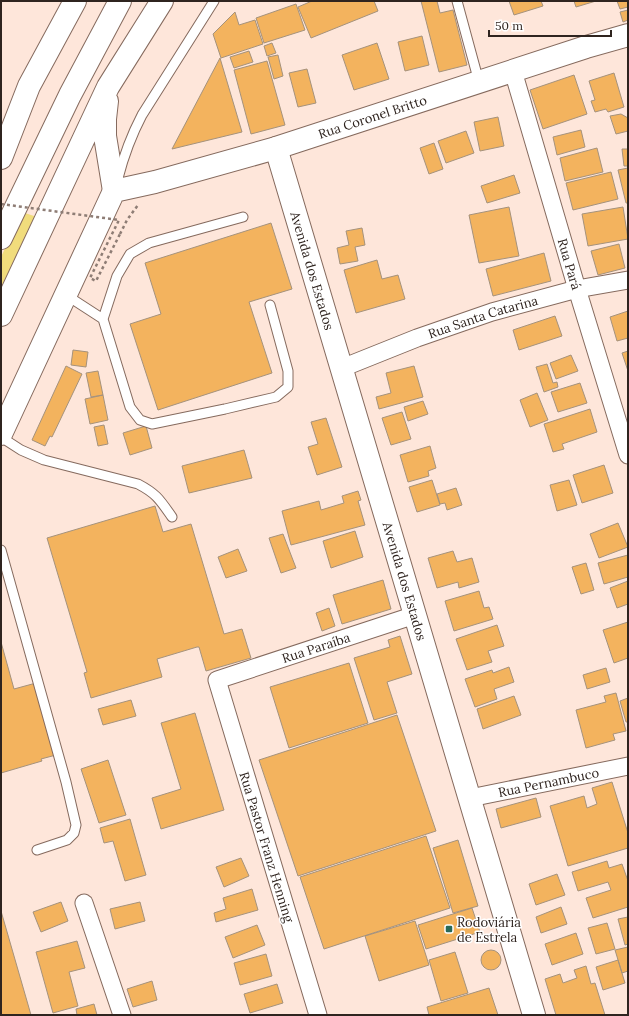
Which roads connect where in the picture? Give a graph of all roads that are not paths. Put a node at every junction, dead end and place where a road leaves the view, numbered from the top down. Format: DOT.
graph roads {
  1 [pos="120,1"];
  2 [pos="162,1"];
  3 [pos="214,1"];
  4 [pos="457,1"];
  5 [pos="73,2"];
  6 [pos="628,35"];
  7 [pos="513,72"];
  8 [pos="479,82"];
  9 [pos="108,87"];
  10 [pos="276,148"];
  11 [pos="1,158"];
  12 [pos="114,190"];
  13 [pos="243,217"];
  14 [pos="1,238"];
  15 [pos="628,280"];
  16 [pos="577,289"];
  17 [pos="66,295"];
  18 [pos="270,305"];
  19 [pos="1,315"];
  20 [pos="103,319"];
  21 [pos="342,368"];
  22 [pos="1,434"];
  23 [pos="1,437"];
  24 [pos="628,455"];
  25 [pos="172,517"];
  26 [pos="1,550"];
  27 [pos="415,615"];
  28 [pos="217,680"];
  29 [pos="628,766"];
  30 [pos="470,798"];
  31 [pos="37,850"];
  32 [pos="84,903"];
  33 [pos="122,1015"];
  34 [pos="318,1015"];
  35 [pos="534,1015"];
  1 -- 14 [label="main road"];
  2 -- 9 [label="main road"];
  3 -- 12 [label="lane"];
  4 -- 8 [label="lane"];
  5 -- 11 [label="main road"];
  6 -- 7 [label="main road, Rua Coronel Britto"];
  7 -- 8 [label="main road, Rua Coronel Britto"];
  7 -- 16 [label="street, Rua Pará"];
  8 -- 10 [label="main road, Rua Coronel Britto"];
  9 -- 12 [label="main road"];
  9 -- 19 [label="main road"];
  10 -- 12 [label="main road, Rua Coronel Britto"];
  10 -- 21 [label="main road, Avenida dos Estados"];
  12 -- 17 [label="main road"];
  13 -- 20 [label="lane"];
  15 -- 16 [label="street, Rua Santa Catarina"];
  16 -- 21 [label="street, Rua Santa Catarina"];
  16 -- 24 [label="street, Rua Pará"];
  17 -- 20 [label="lane"];
  17 -- 22 [label="main road"];
  18 -- 20 [label="lane"];
  21 -- 27 [label="main road, Avenida dos Estados"];
  23 -- 25 [label="lane"];
  26 -- 31 [label="lane"];
  27 -- 28 [label="street, Rua Paraíba"];
  27 -- 30 [label="main road, Avenida dos Estados"];
  28 -- 34 [label="street, Rua Pastor Franz Henning"];
  29 -- 30 [label="street, Rua Pernambuco"];
  30 -- 35 [label="main road, Avenida dos Estados"];
  32 -- 33 [label="street"];
}
